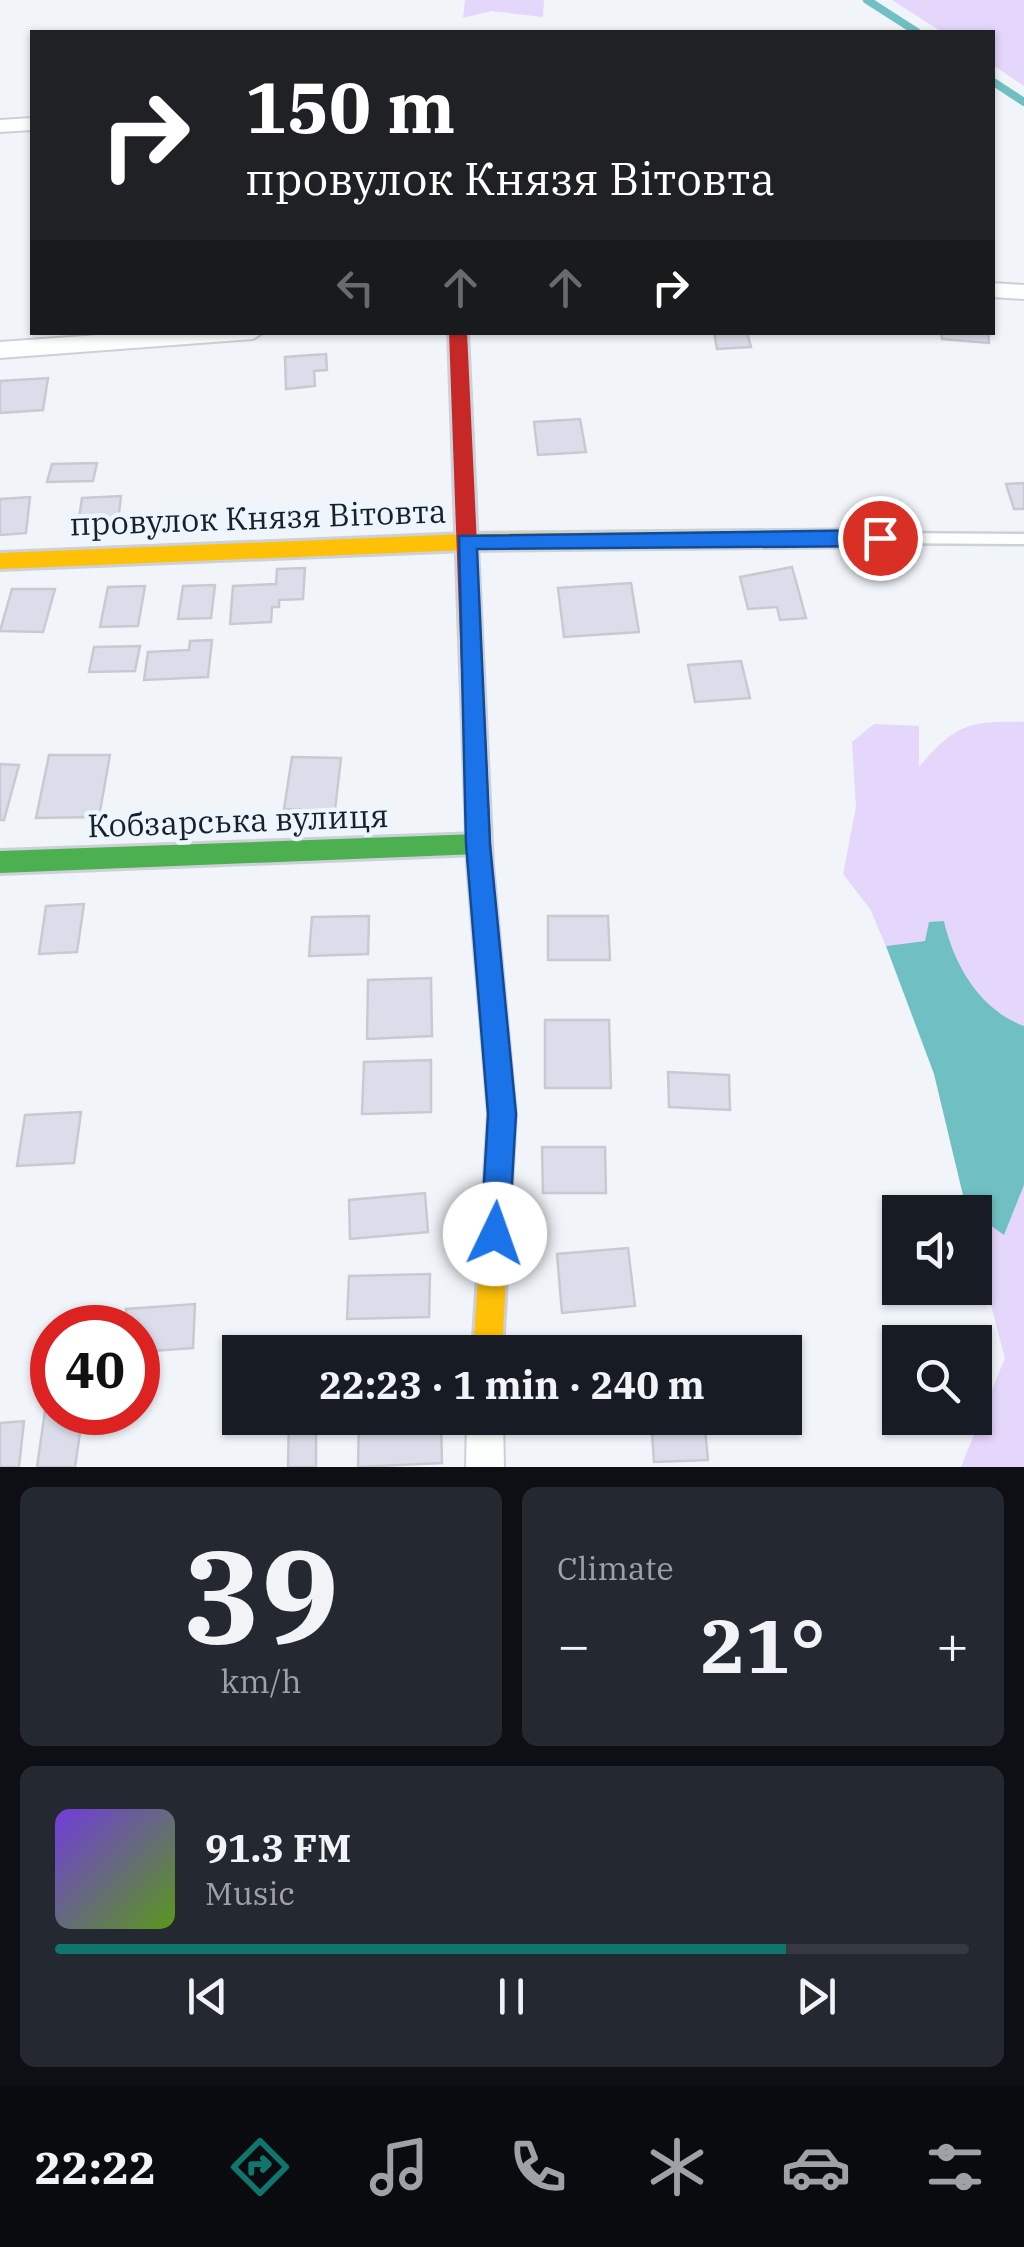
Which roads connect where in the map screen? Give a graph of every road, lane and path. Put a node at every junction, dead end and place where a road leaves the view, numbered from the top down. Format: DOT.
graph roads {
  1 [pos="30,124"];
  2 [pos="0,126"];
  3 [pos="995,290"];
  4 [pos="1024,292"];
  5 [pos="211,335"];
  6 [pos="458,335"];
  7 [pos="0,350"];
  8 [pos="880,538"];
  9 [pos="1024,539"];
  10 [pos="466,542"];
  11 [pos="0,562"];
  12 [pos="478,844"];
  13 [pos="0,862"];
  14 [pos="489,1335"];
  15 [pos="484,1435"];
  16 [pos="485,1467"];
  1 -- 2 [label="street"];
  3 -- 4 [label="street"];
  5 -- 7 [label="street"];
  6 -- 10 [label="street"];
  8 -- 9 [label="lane"];
  8 -- 10 [label="street, провулок Князя Вітовта"];
  10 -- 11 [label="street, провулок Князя Вітовта"];
  10 -- 12 [label="street"];
  12 -- 13 [label="street, Кобзарська вулиця"];
  12 -- 14 [label="street"];
  15 -- 16 [label="street"];
}
